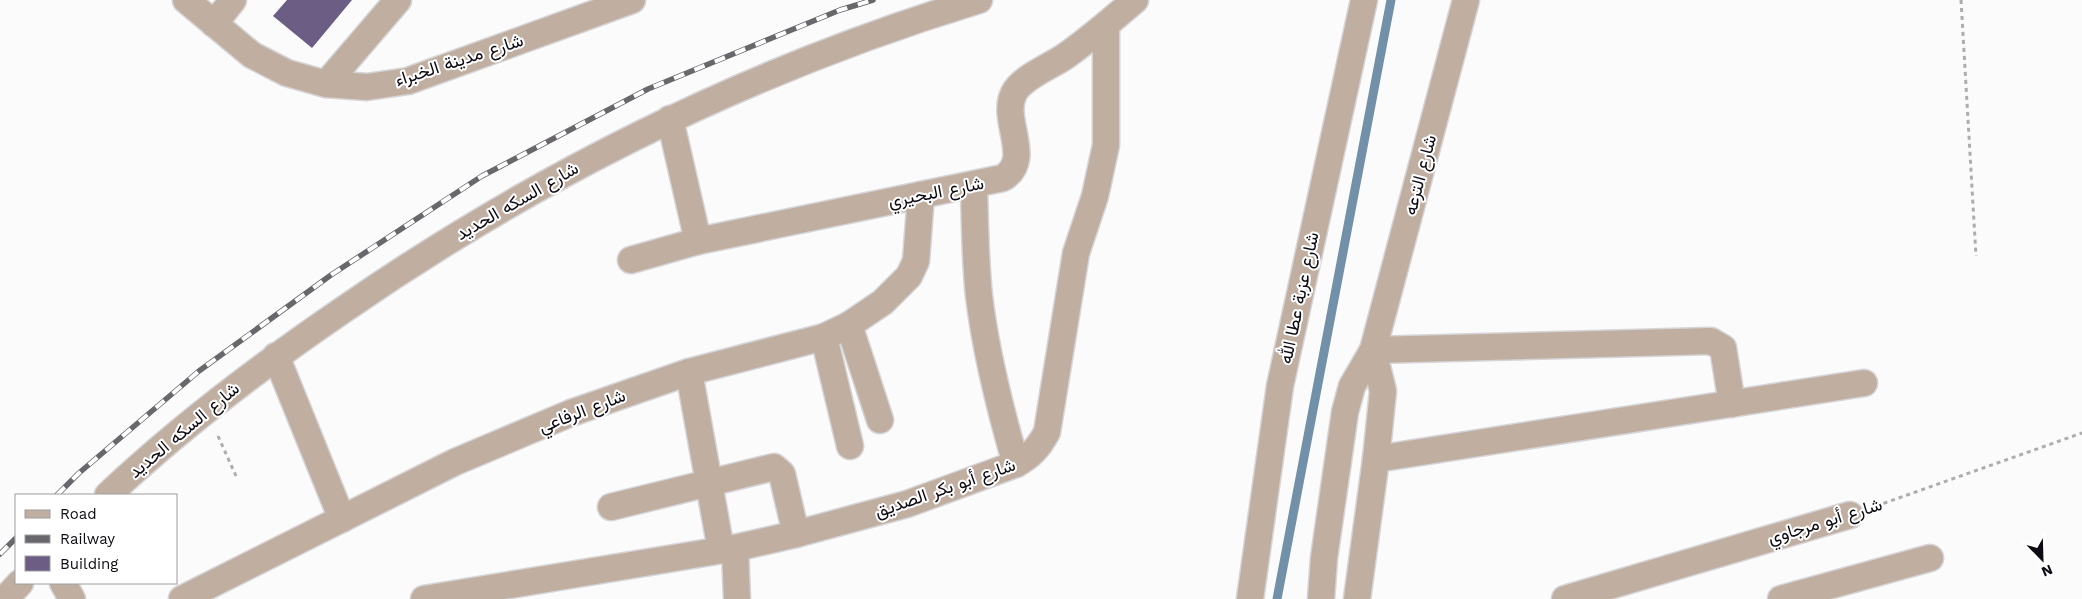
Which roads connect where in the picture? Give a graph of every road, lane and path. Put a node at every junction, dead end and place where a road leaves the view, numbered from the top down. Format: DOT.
graph roads {
  1 [pos="186,0"];
  2 [pos="233,0"];
  3 [pos="398,0"];
  4 [pos="632,0"];
  5 [pos="979,0"];
  6 [pos="1135,0"];
  7 [pos="1364,0"];
  8 [pos="1466,0"];
  9 [pos="1961,0"];
  10 [pos="214,24"];
  11 [pos="1106,26"];
  12 [pos="326,84"];
  13 [pos="670,119"];
  14 [pos="974,186"];
  15 [pos="922,195"];
  16 [pos="698,241"];
  17 [pos="1976,256"];
  18 [pos="631,260"];
  19 [pos="850,325"];
  20 [pos="824,337"];
  21 [pos="1373,350"];
  22 [pos="276,356"];
  23 [pos="689,372"];
  24 [pos="1864,383"];
  25 [pos="1732,404"];
  26 [pos="206,410"];
  27 [pos="880,420"];
  28 [pos="2082,432"];
  29 [pos="850,446"];
  30 [pos="1376,459"];
  31 [pos="1016,464"];
  32 [pos="236,476"];
  33 [pos="709,482"];
  34 [pos="109,494"];
  35 [pos="611,507"];
  36 [pos="1850,515"];
  37 [pos="342,519"];
  38 [pos="796,534"];
  39 [pos="728,549"];
  40 [pos="1930,558"];
  41 [pos="19,584"];
  42 [pos="64,584"];
  43 [pos="5,599"];
  44 [pos="72,599"];
  45 [pos="183,599"];
  46 [pos="424,599"];
  47 [pos="737,599"];
  48 [pos="1250,599"];
  49 [pos="1321,599"];
  50 [pos="1357,599"];
  51 [pos="1566,599"];
  52 [pos="1781,599"];
  1 -- 10 [label="street, شارع مدينة الخبراء"];
  2 -- 10 [label="street"];
  3 -- 12 [label="street"];
  4 -- 12 [label="street, شارع مدينة الخبراء"];
  5 -- 13 [label="street, شارع السكه الحديد"];
  6 -- 11 [label="street, شارع البحيري"];
  7 -- 48 [label="street, شارع عزبة عطا الله"];
  8 -- 21 [label="street, شارع الترعه"];
  9 -- 17 [label="path"];
  10 -- 12 [label="street, شارع مدينة الخبراء"];
  11 -- 14 [label="street, شارع البحيري"];
  11 -- 31 [label="street, شارع أبو بكر الصديق"];
  13 -- 16 [label="street"];
  13 -- 22 [label="street, شارع السكه الحديد"];
  14 -- 15 [label="street, شارع البحيري"];
  14 -- 31 [label="street"];
  15 -- 16 [label="street, شارع البحيري"];
  15 -- 19 [label="street, شارع الرفاعي"];
  16 -- 18 [label="street, شارع البحيري"];
  19 -- 20 [label="street, شارع الرفاعي"];
  19 -- 27 [label="street"];
  20 -- 23 [label="street, شارع الرفاعي"];
  20 -- 29 [label="street"];
  21 -- 25 [label="street"];
  21 -- 30 [label="street, شارع الترعه"];
  21 -- 49 [label="street, شارع الترعه"];
  22 -- 26 [label="street, شارع السكه الحديد"];
  22 -- 37 [label="street"];
  23 -- 33 [label="street"];
  23 -- 37 [label="street, شارع الرفاعي"];
  24 -- 25 [label="street"];
  25 -- 30 [label="street"];
  26 -- 32 [label="path"];
  26 -- 34 [label="street, شارع السكه الحديد"];
  28 -- 36 [label="path, شارع أبو مرجاوي"];
  30 -- 50 [label="street, شارع الترعه"];
  31 -- 38 [label="street, شارع أبو بكر الصديق"];
  33 -- 35 [label="street"];
  33 -- 38 [label="street"];
  33 -- 39 [label="street"];
  36 -- 51 [label="street, شارع أبو مرجاوي"];
  37 -- 45 [label="street, شارع الرفاعي"];
  38 -- 39 [label="street, شارع أبو بكر الصديق"];
  39 -- 46 [label="street, شارع أبو بكر الصديق"];
  39 -- 47 [label="street"];
  40 -- 52 [label="street"];
  41 -- 43 [label="street"];
  42 -- 44 [label="street"];
}
